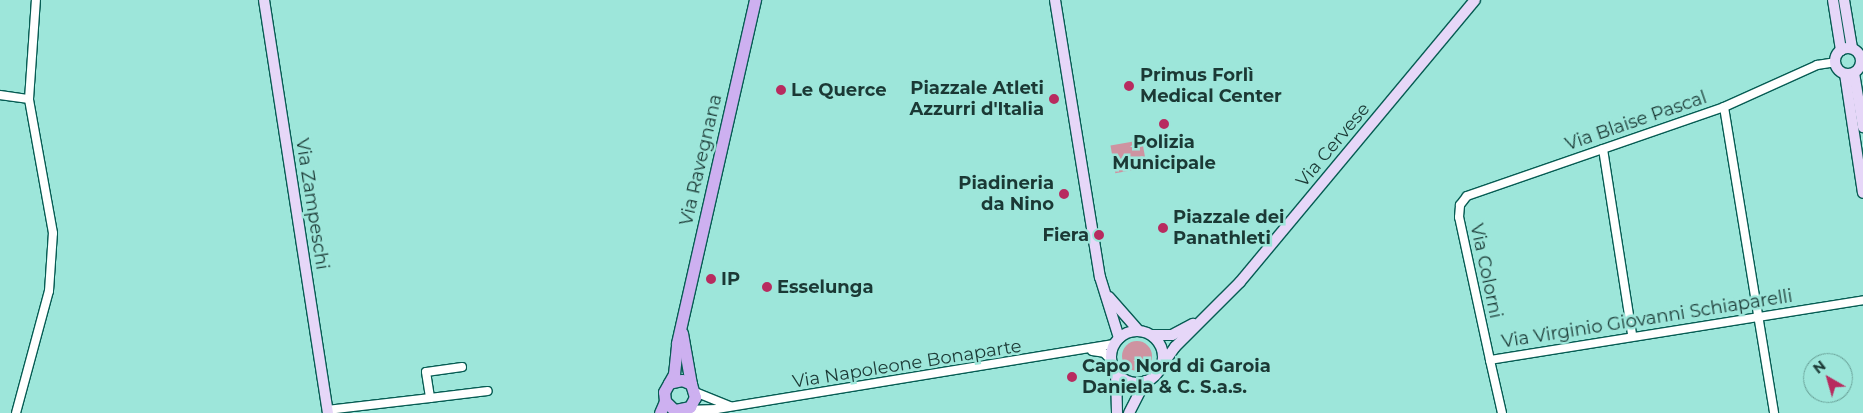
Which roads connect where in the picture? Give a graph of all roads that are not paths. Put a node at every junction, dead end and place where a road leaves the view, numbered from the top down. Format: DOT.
graph roads {
  1 [pos="36,0"];
  2 [pos="264,0"];
  3 [pos="755,0"];
  4 [pos="1055,0"];
  5 [pos="1475,0"];
  6 [pos="1833,0"];
  7 [pos="1844,0"];
  8 [pos="1847,49"];
  9 [pos="1835,62"];
  10 [pos="1862,63"];
  11 [pos="1850,74"];
  12 [pos="0,95"];
  13 [pos="29,99"];
  14 [pos="1724,107"];
  15 [pos="1863,127"];
  16 [pos="1603,149"];
  17 [pos="1863,193"];
  18 [pos="1459,217"];
  19 [pos="1104,288"];
  20 [pos="1863,300"];
  21 [pos="1214,309"];
  22 [pos="1758,316"];
  23 [pos="682,328"];
  24 [pos="1138,330"];
  25 [pos="1152,335"];
  26 [pos="1632,335"];
  27 [pos="1117,341"];
  28 [pos="1088,350"];
  29 [pos="1112,360"];
  30 [pos="1490,360"];
  31 [pos="1163,364"];
  32 [pos="462,367"];
  33 [pos="1116,372"];
  34 [pos="1145,381"];
  35 [pos="669,383"];
  36 [pos="693,388"];
  37 [pos="488,391"];
  38 [pos="430,398"];
  39 [pos="665,402"];
  40 [pos="733,408"];
  41 [pos="679,411"];
  42 [pos="327,412"];
  43 [pos="16,413"];
  44 [pos="660,413"];
  45 [pos="1117,413"];
  46 [pos="1129,413"];
  47 [pos="1502,413"];
  48 [pos="1774,413"];
  1 -- 13 [label="street"];
  2 -- 42 [label="street, Via Zampeschi"];
  3 -- 23 [label="main road, Via Ravegnana"];
  4 -- 19 [label="street"];
  5 -- 21 [label="street, Via Cervese"];
  6 -- 8 [label="street"];
  7 -- 8 [label="street"];
  8 -- 9 [label="street"];
  8 -- 10 [label="street"];
  9 -- 11 [label="street"];
  9 -- 14 [label="street, Via Blaise Pascal"];
  10 -- 11 [label="street"];
  11 -- 15 [label="street"];
  11 -- 17 [label="street"];
  12 -- 13 [label="street"];
  13 -- 43 [label="street"];
  14 -- 16 [label="street, Via Blaise Pascal"];
  14 -- 22 [label="street"];
  16 -- 18 [label="street, Via Blaise Pascal"];
  16 -- 26 [label="street"];
  18 -- 30 [label="street, Via Colorni"];
  19 -- 24 [label="street"];
  19 -- 27 [label="street"];
  20 -- 22 [label="street, Via Virginio Giovanni Schiaparelli"];
  21 -- 25 [label="street, Via Cervese"];
  21 -- 31 [label="street, Via Cervese"];
  22 -- 26 [label="street, Via Virginio Giovanni Schiaparelli"];
  22 -- 48 [label="street"];
  23 -- 35 [label="main road, Via Ravegnana"];
  23 -- 36 [label="main road, Via Ravegnana"];
  24 -- 25 [label="street, Via Cervese"];
  24 -- 27 [label="street"];
  25 -- 31 [label="street"];
  26 -- 30 [label="street, Via Virginio Giovanni Schiaparelli"];
  27 -- 28 [label="street, Via Napoleone Bonaparte"];
  27 -- 29 [label="street"];
  28 -- 29 [label="street"];
  28 -- 40 [label="street, Via Napoleone Bonaparte"];
  29 -- 33 [label="street"];
  30 -- 47 [label="street, Via Virginio Giovanni Schiaparelli"];
  31 -- 34 [label="street, Via Cervese"];
  32 -- 38 [label="street"];
  33 -- 34 [label="street"];
  33 -- 45 [label="street"];
  34 -- 46 [label="street, Via Cervese"];
  35 -- 36 [label="main road"];
  35 -- 39 [label="main road"];
  36 -- 40 [label="street"];
  36 -- 41 [label="main road"];
  37 -- 38 [label="street"];
  38 -- 42 [label="street"];
  39 -- 41 [label="main road"];
  39 -- 44 [label="main road"];
  40 -- 41 [label="street, Via Napoleone Bonaparte"];
}
